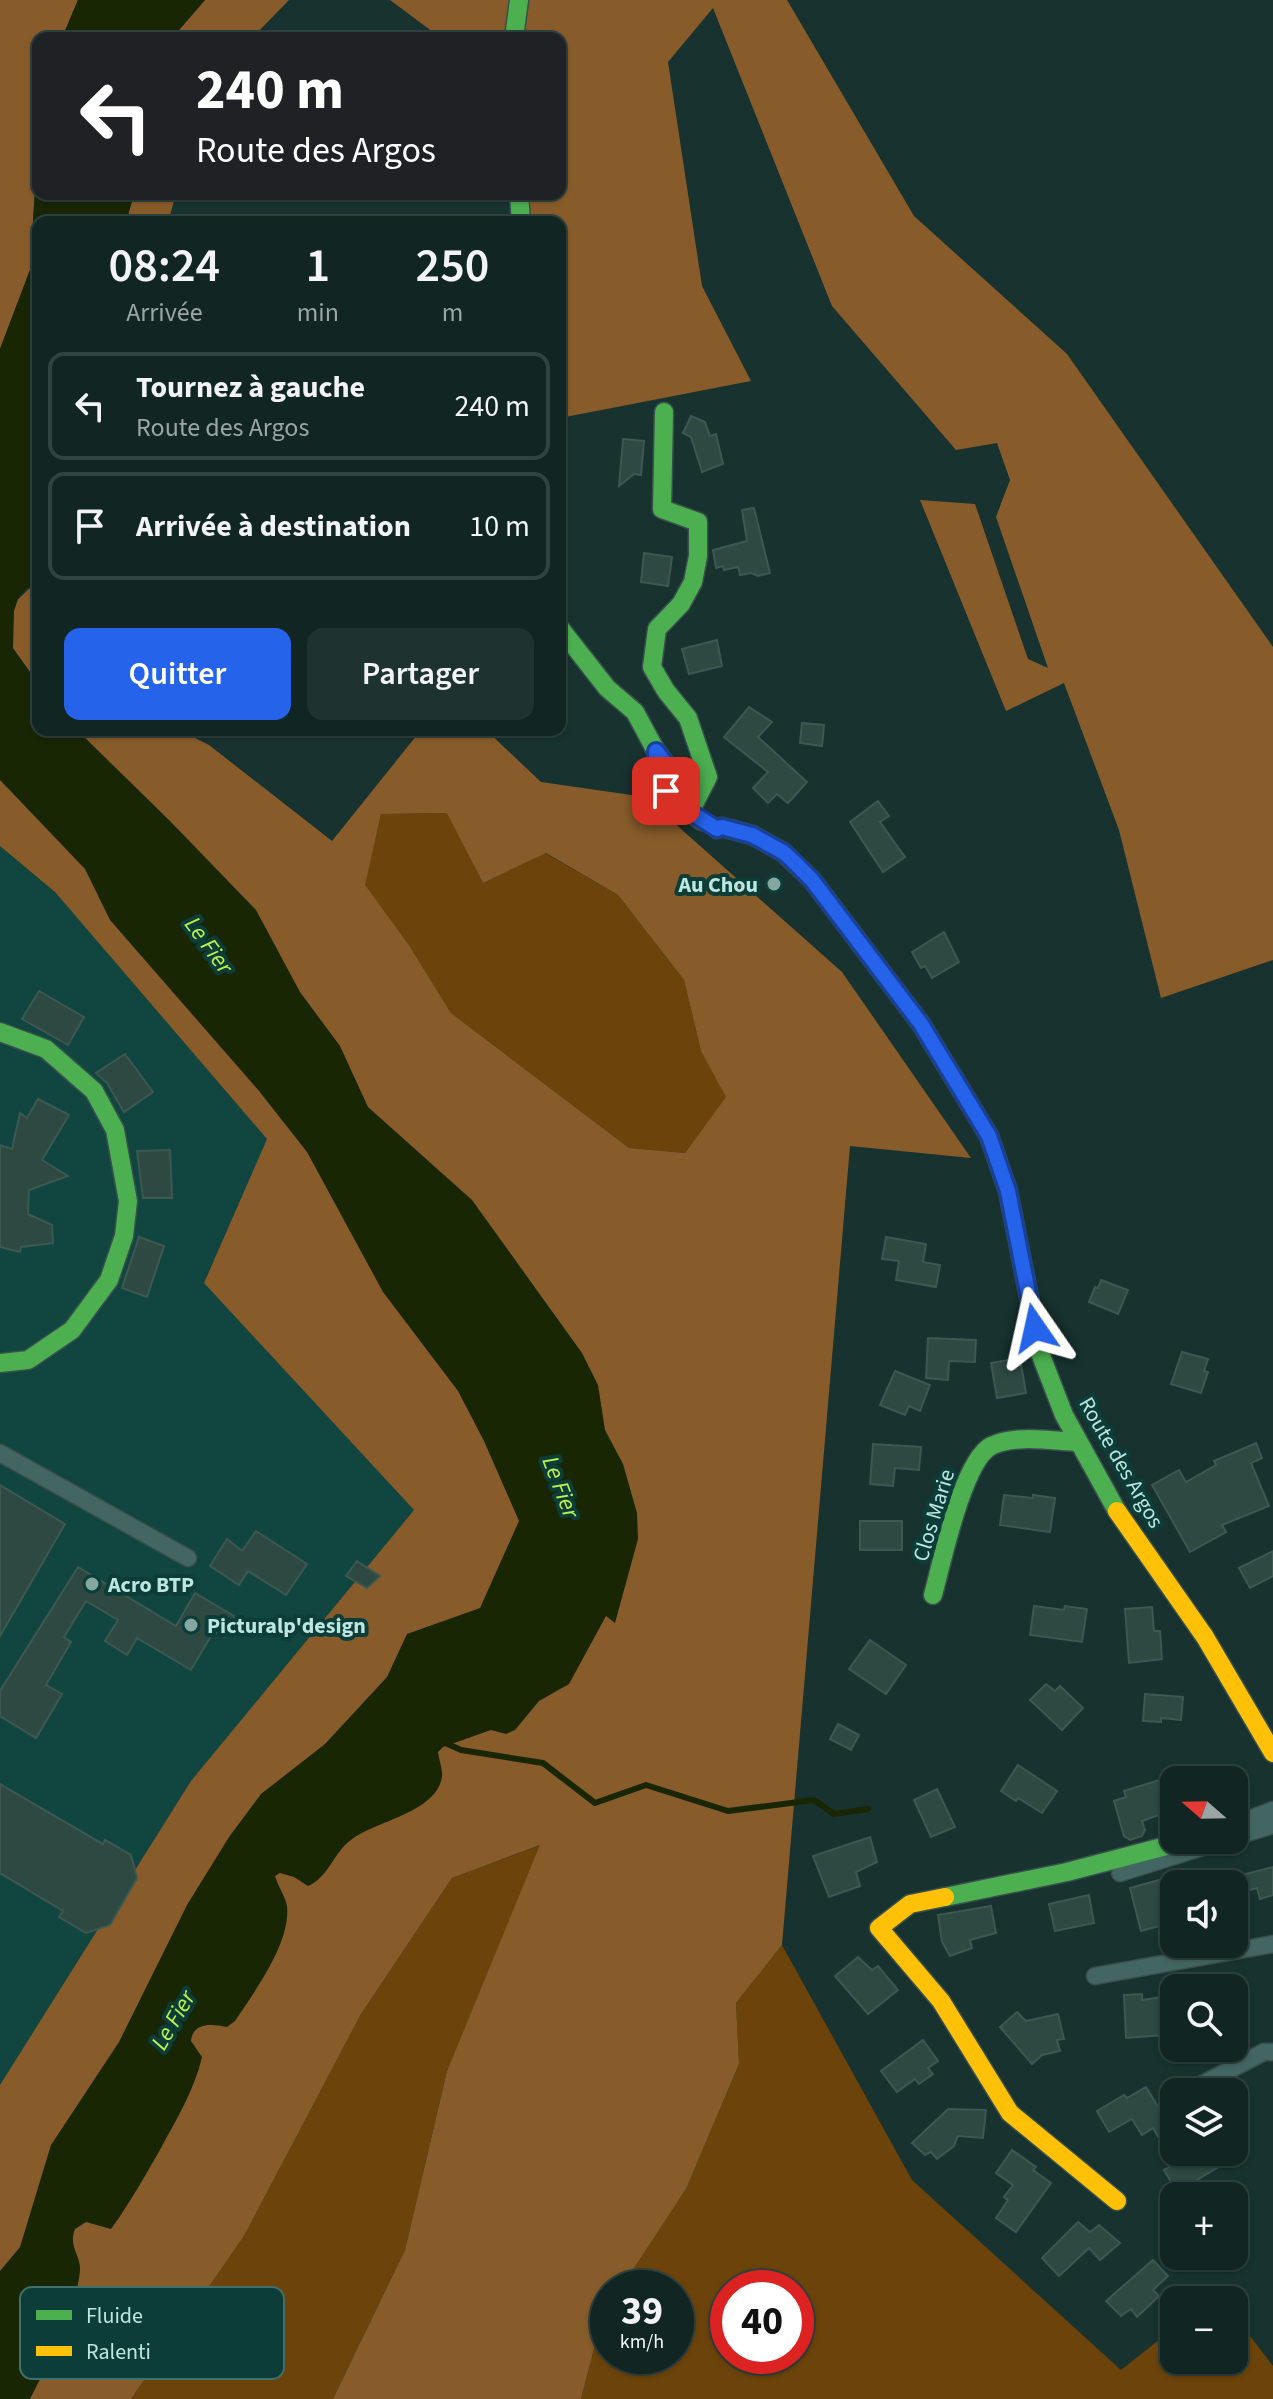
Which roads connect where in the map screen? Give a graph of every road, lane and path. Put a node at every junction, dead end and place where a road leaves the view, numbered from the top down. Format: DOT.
graph roads {
  1 [pos="519,0"];
  2 [pos="515,32"];
  3 [pos="664,412"];
  4 [pos="566,636"];
  5 [pos="690,812"];
  6 [pos="0,1032"];
  7 [pos="0,1363"];
  8 [pos="1078,1442"];
  9 [pos="0,1453"];
  10 [pos="188,1558"];
  11 [pos="933,1595"];
  12 [pos="1273,1753"];
  13 [pos="1273,1810"];
  14 [pos="1248,1820"];
  15 [pos="1273,1825"];
  16 [pos="1248,1833"];
  17 [pos="1160,1848"];
  18 [pos="1180,1854"];
  19 [pos="1120,1873"];
  20 [pos="1273,1944"];
  21 [pos="1095,1976"];
  22 [pos="1273,2052"];
  23 [pos="1214,2078"];
  24 [pos="1117,2201"];
  1 -- 2 [label="street"];
  3 -- 5 [label="street"];
  4 -- 5 [label="street, Route des Argos"];
  5 -- 8 [label="street, Route des Argos"];
  6 -- 7 [label="street"];
  8 -- 11 [label="street, Clos Marie"];
  8 -- 12 [label="street, Route des Argos"];
  9 -- 10 [label="street"];
  13 -- 14 [label="street"];
  15 -- 16 [label="street"];
  17 -- 24 [label="street"];
  18 -- 19 [label="street"];
  20 -- 21 [label="street"];
  22 -- 23 [label="street"];
}
